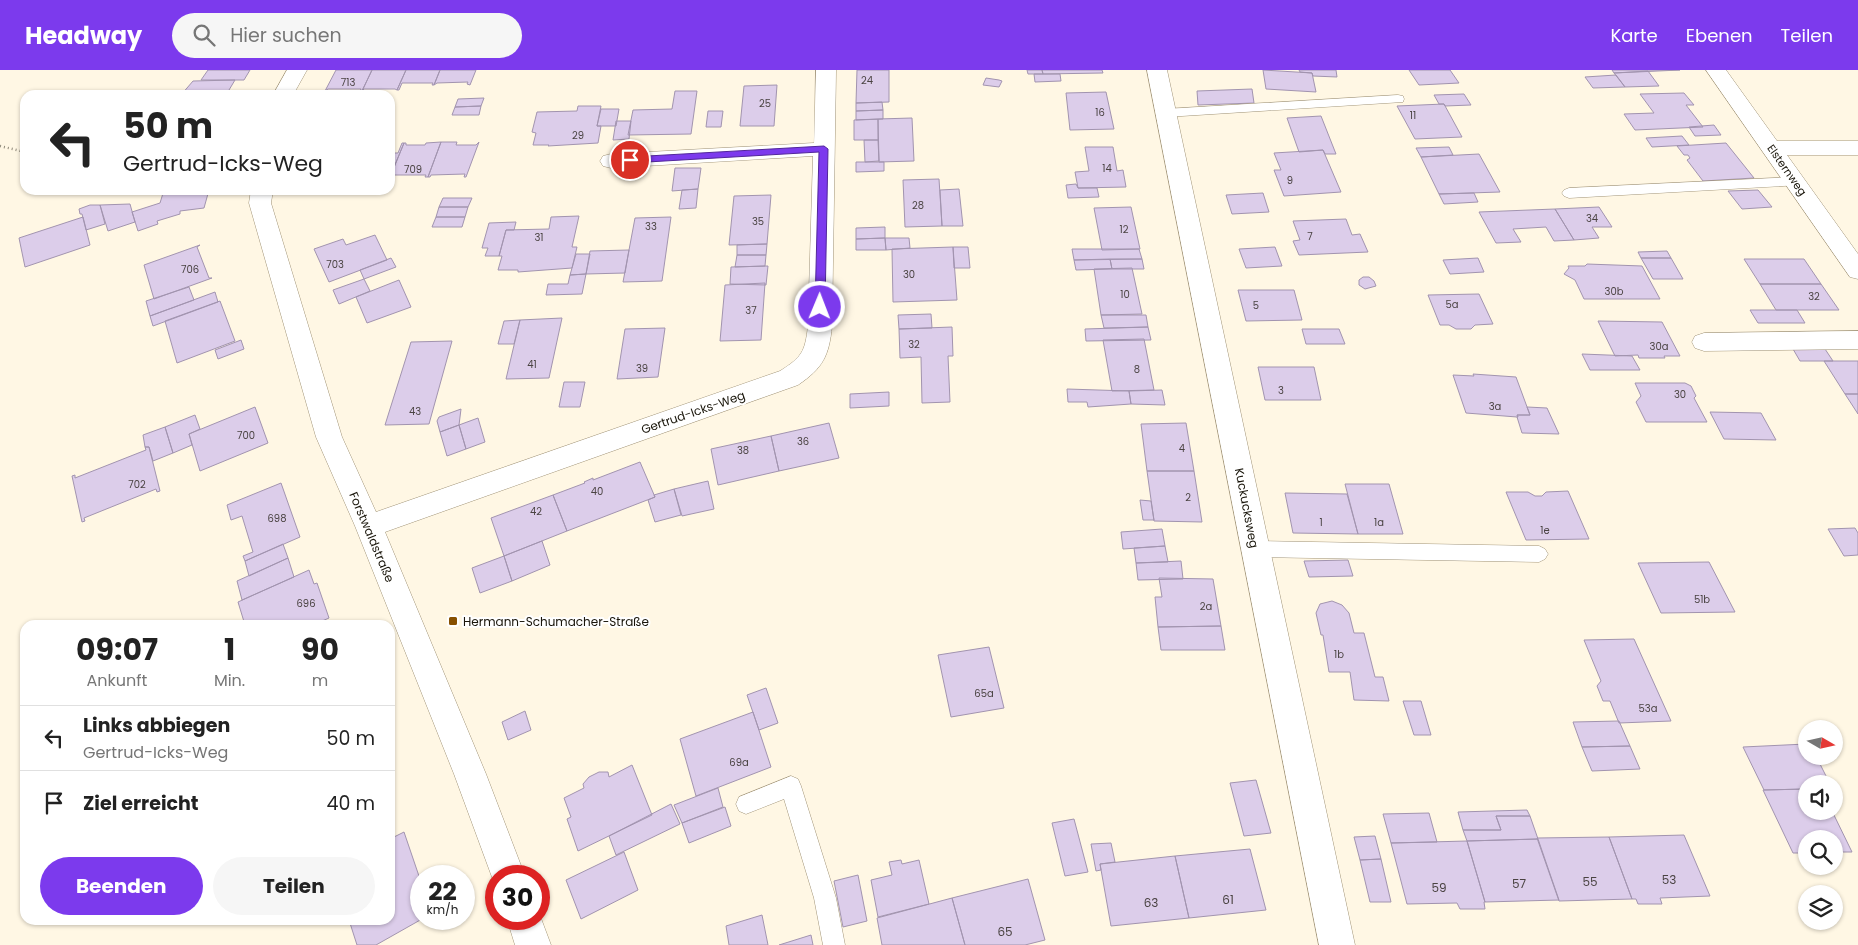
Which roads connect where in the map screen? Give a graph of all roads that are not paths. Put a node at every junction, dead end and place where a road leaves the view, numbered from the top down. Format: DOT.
graph roads {
  1 [pos="297,70"];
  2 [pos="826,70"];
  3 [pos="1157,70"];
  4 [pos="1716,70"];
  5 [pos="286,90"];
  6 [pos="1398,99"];
  7 [pos="1166,113"];
  8 [pos="1772,148"];
  9 [pos="1858,148"];
  10 [pos="824,149"];
  11 [pos="611,161"];
  12 [pos="1796,182"];
  13 [pos="1569,193"];
  14 [pos="261,195"];
  15 [pos="1858,271"];
  16 [pos="1858,340"];
  17 [pos="1704,342"];
  18 [pos="369,526"];
  19 [pos="1255,549"];
  20 [pos="1538,554"];
  21 [pos="746,804"];
  22 [pos="504,865"];
  23 [pos="528,930"];
  24 [pos="533,945"];
  25 [pos="834,945"];
  26 [pos="1337,945"];
  1 -- 5 [label="street"];
  2 -- 10 [label="street, Gertrud-Icks-Weg"];
  3 -- 7 [label="street, Kuckucksweg"];
  4 -- 8 [label="street, Elsternweg"];
  6 -- 7 [label="lane"];
  7 -- 19 [label="street, Kuckucksweg"];
  8 -- 9 [label="street"];
  8 -- 12 [label="street, Elsternweg"];
  10 -- 11 [label="street"];
  10 -- 18 [label="street, Gertrud-Icks-Weg"];
  12 -- 13 [label="lane"];
  12 -- 15 [label="street, Elsternweg"];
  14 -- 18 [label="street, Forstwaldstraße"];
  16 -- 17 [label="street"];
  18 -- 22 [label="street, Forstwaldstraße"];
  19 -- 20 [label="lane"];
  19 -- 26 [label="street, Kuckucksweg"];
  21 -- 25 [label="lane"];
  23 -- 24 [label="street"];
}
